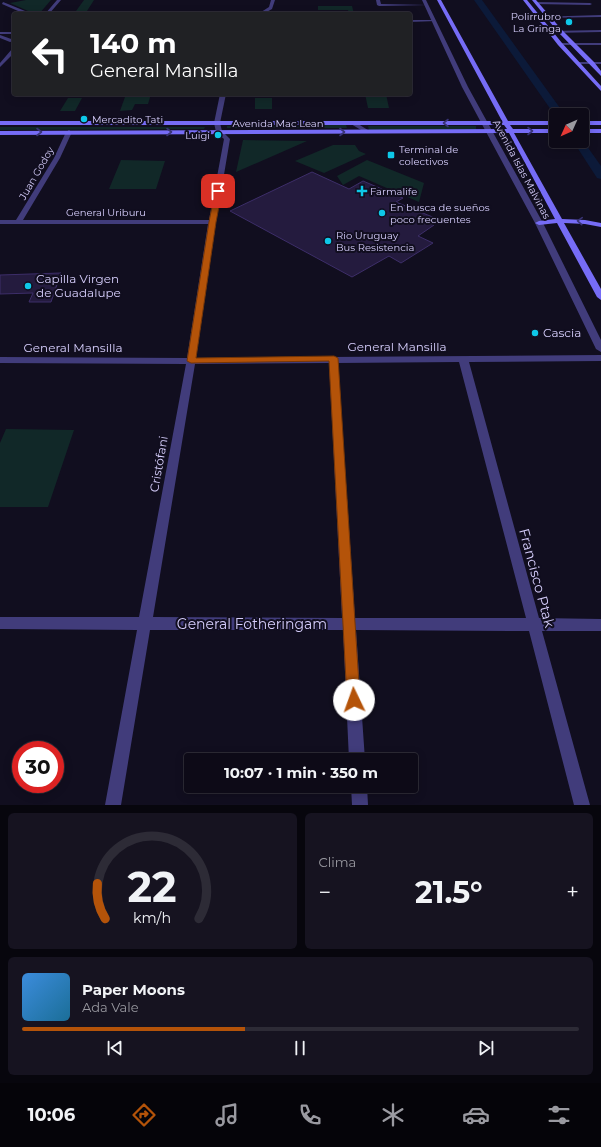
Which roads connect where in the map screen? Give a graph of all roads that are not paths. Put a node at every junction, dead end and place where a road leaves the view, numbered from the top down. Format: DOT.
graph roads {
  1 [pos="59,0"];
  2 [pos="273,0"];
  3 [pos="439,0"];
  4 [pos="525,0"];
  5 [pos="535,1"];
  6 [pos="10,2"];
  7 [pos="378,2"];
  8 [pos="425,2"];
  9 [pos="1,3"];
  10 [pos="590,4"];
  11 [pos="25,12"];
  12 [pos="49,12"];
  13 [pos="264,12"];
  14 [pos="601,16"];
  15 [pos="538,17"];
  16 [pos="549,17"];
  17 [pos="412,21"];
  18 [pos="434,21"];
  19 [pos="560,31"];
  20 [pos="601,31"];
  21 [pos="551,32"];
  22 [pos="0,34"];
  23 [pos="12,34"];
  24 [pos="12,36"];
  25 [pos="560,44"];
  26 [pos="572,44"];
  27 [pos="601,44"];
  28 [pos="12,52"];
  29 [pos="579,63"];
  30 [pos="592,63"];
  31 [pos="601,63"];
  32 [pos="0,66"];
  33 [pos="601,74"];
  34 [pos="600,88"];
  35 [pos="223,96"];
  36 [pos="353,123"];
  37 [pos="485,123"];
  38 [pos="507,123"];
  39 [pos="549,123"];
  40 [pos="0,124"];
  41 [pos="218,128"];
  42 [pos="512,131"];
  43 [pos="549,131"];
  44 [pos="589,131"];
  45 [pos="601,131"];
  46 [pos="69,132"];
  47 [pos="368,132"];
  48 [pos="489,132"];
  49 [pos="0,133"];
  50 [pos="560,220"];
  51 [pos="0,222"];
  52 [pos="18,222"];
  53 [pos="212,222"];
  54 [pos="539,222"];
  55 [pos="601,225"];
  56 [pos="601,297"];
  57 [pos="601,349"];
  58 [pos="334,358"];
  59 [pos="601,358"];
  60 [pos="463,359"];
  61 [pos="0,360"];
  62 [pos="191,361"];
  63 [pos="0,624"];
  64 [pos="144,624"];
  65 [pos="349,624"];
  66 [pos="534,625"];
  67 [pos="601,625"];
  68 [pos="357,753"];
  69 [pos="359,793"];
  70 [pos="113,805"];
  71 [pos="360,805"];
  72 [pos="582,805"];
  1 -- 12 [label="street"];
  2 -- 13 [label="street"];
  3 -- 38 [label="main road, Avenida Islas Malvinas"];
  4 -- 15 [label="main road"];
  5 -- 10 [label="street"];
  5 -- 16 [label="main road"];
  6 -- 9 [label="street"];
  7 -- 8 [label="street"];
  8 -- 18 [label="street, Avenida Islas Malvinas"];
  9 -- 11 [label="street"];
  14 -- 16 [label="street"];
  15 -- 16 [label="street"];
  15 -- 21 [label="main road"];
  16 -- 19 [label="main road"];
  17 -- 18 [label="street"];
  18 -- 37 [label="street, Avenida Islas Malvinas"];
  19 -- 20 [label="street"];
  19 -- 21 [label="street"];
  19 -- 26 [label="main road"];
  21 -- 25 [label="main road"];
  22 -- 23 [label="street"];
  22 -- 24 [label="street"];
  25 -- 26 [label="street"];
  25 -- 29 [label="main road"];
  26 -- 27 [label="street"];
  26 -- 30 [label="main road"];
  28 -- 32 [label="street"];
  29 -- 30 [label="street"];
  29 -- 34 [label="main road"];
  30 -- 31 [label="street"];
  30 -- 33 [label="main road"];
  35 -- 41 [label="street"];
  37 -- 36 [label="main road, Avenida Mac Lean, one-way"];
  36 -- 41 [label="main road, Avenida Mac Lean"];
  36 -- 47 [label="street"];
  37 -- 38 [label="main road, Avenida Mac Lean"];
  37 -- 48 [label="street, Avenida Islas Malvinas"];
  38 -- 39 [label="main road, Avenida Mac Lean"];
  38 -- 42 [label="main road, Avenida Islas Malvinas"];
  40 -- 41 [label="main road, Avenida Mac Lean"];
  46 -- 41 [label="main road, Avenida Mac Lean, one-way"];
  41 -- 47 [label="main road, Avenida Mac Lean, one-way"];
  41 -- 53 [label="street, Cristófani"];
  42 -- 43 [label="main road, Avenida Mac Lean, one-way"];
  42 -- 48 [label="main road, Avenida Mac Lean"];
  42 -- 50 [label="main road, Avenida Islas Malvinas"];
  44 -- 45 [label="main road"];
  49 -- 46 [label="main road, Avenida Mac Lean, one-way"];
  46 -- 52 [label="street, Juan Godoy"];
  47 -- 48 [label="main road, Avenida Mac Lean"];
  48 -- 54 [label="street, Avenida Islas Malvinas"];
  50 -- 54 [label="main road"];
  55 -- 50 [label="main road, one-way"];
  50 -- 56 [label="main road, Avenida Islas Malvinas"];
  51 -- 52 [label="street, General Uriburu"];
  52 -- 53 [label="street, General Uriburu"];
  53 -- 62 [label="street, Cristófani"];
  54 -- 57 [label="street, Avenida Islas Malvinas"];
  58 -- 60 [label="street, General Mansilla"];
  58 -- 62 [label="street, General Mansilla"];
  58 -- 65 [label="street"];
  59 -- 60 [label="street, General Mansilla"];
  60 -- 66 [label="street, Francisco Ptak"];
  61 -- 62 [label="street, General Mansilla"];
  62 -- 64 [label="street, Cristófani"];
  63 -- 64 [label="street, General Fotheringam"];
  64 -- 65 [label="street, General Fotheringam"];
  64 -- 70 [label="street, Cristófani"];
  65 -- 66 [label="street, General Fotheringam"];
  65 -- 68 [label="street"];
  66 -- 67 [label="street, General Fotheringam"];
  66 -- 72 [label="street, Francisco Ptak"];
  69 -- 71 [label="street"];
}
